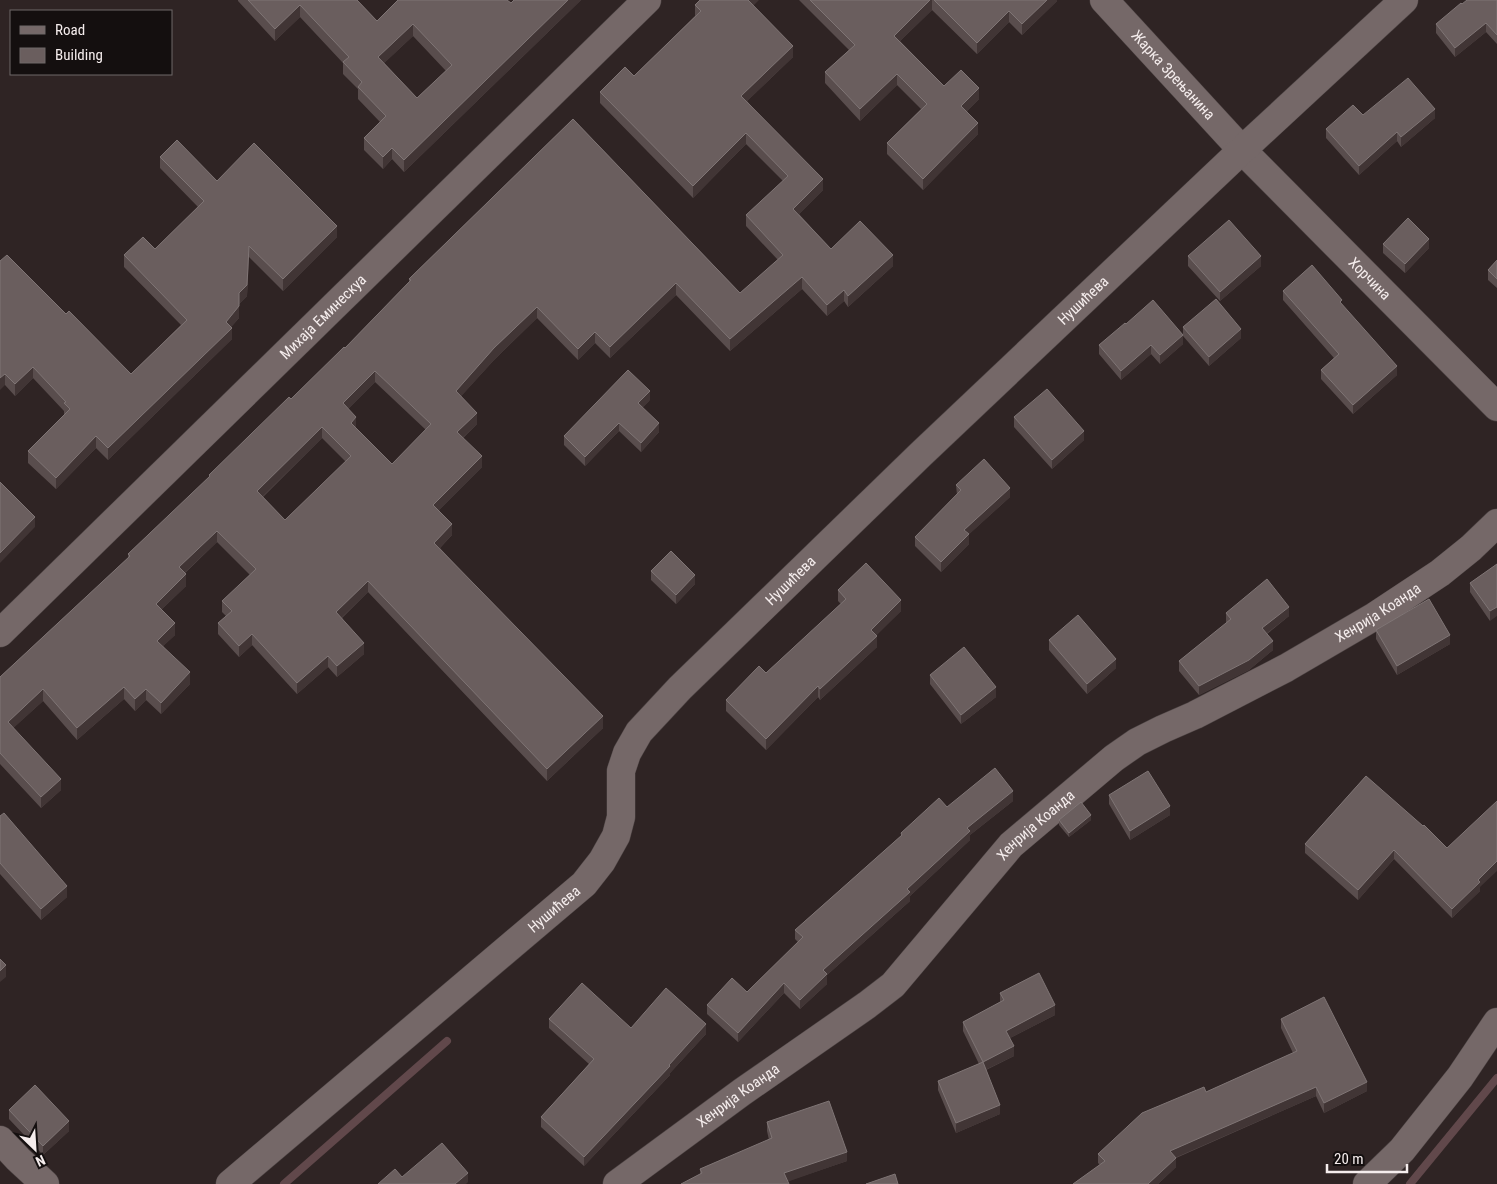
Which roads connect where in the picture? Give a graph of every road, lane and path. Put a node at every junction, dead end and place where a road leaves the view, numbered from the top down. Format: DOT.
graph roads {
  1 [pos="647,0"];
  2 [pos="1104,0"];
  3 [pos="1404,0"];
  4 [pos="1242,150"];
  5 [pos="1497,407"];
  6 [pos="1497,523"];
  7 [pos="0,633"];
  8 [pos="1497,1022"];
  9 [pos="0,1140"];
  10 [pos="45,1184"];
  11 [pos="230,1184"];
  12 [pos="617,1184"];
  13 [pos="1367,1184"];
  1 -- 7 [label="street, Михаја Еминескуа"];
  2 -- 4 [label="street, Жарка Зрењанина"];
  3 -- 4 [label="street, Нушићева"];
  4 -- 5 [label="street, Хорчина"];
  4 -- 11 [label="street, Нушићева"];
  6 -- 12 [label="street, Хенрија Коанда"];
  8 -- 13 [label="street"];
  9 -- 10 [label="street"];
}
